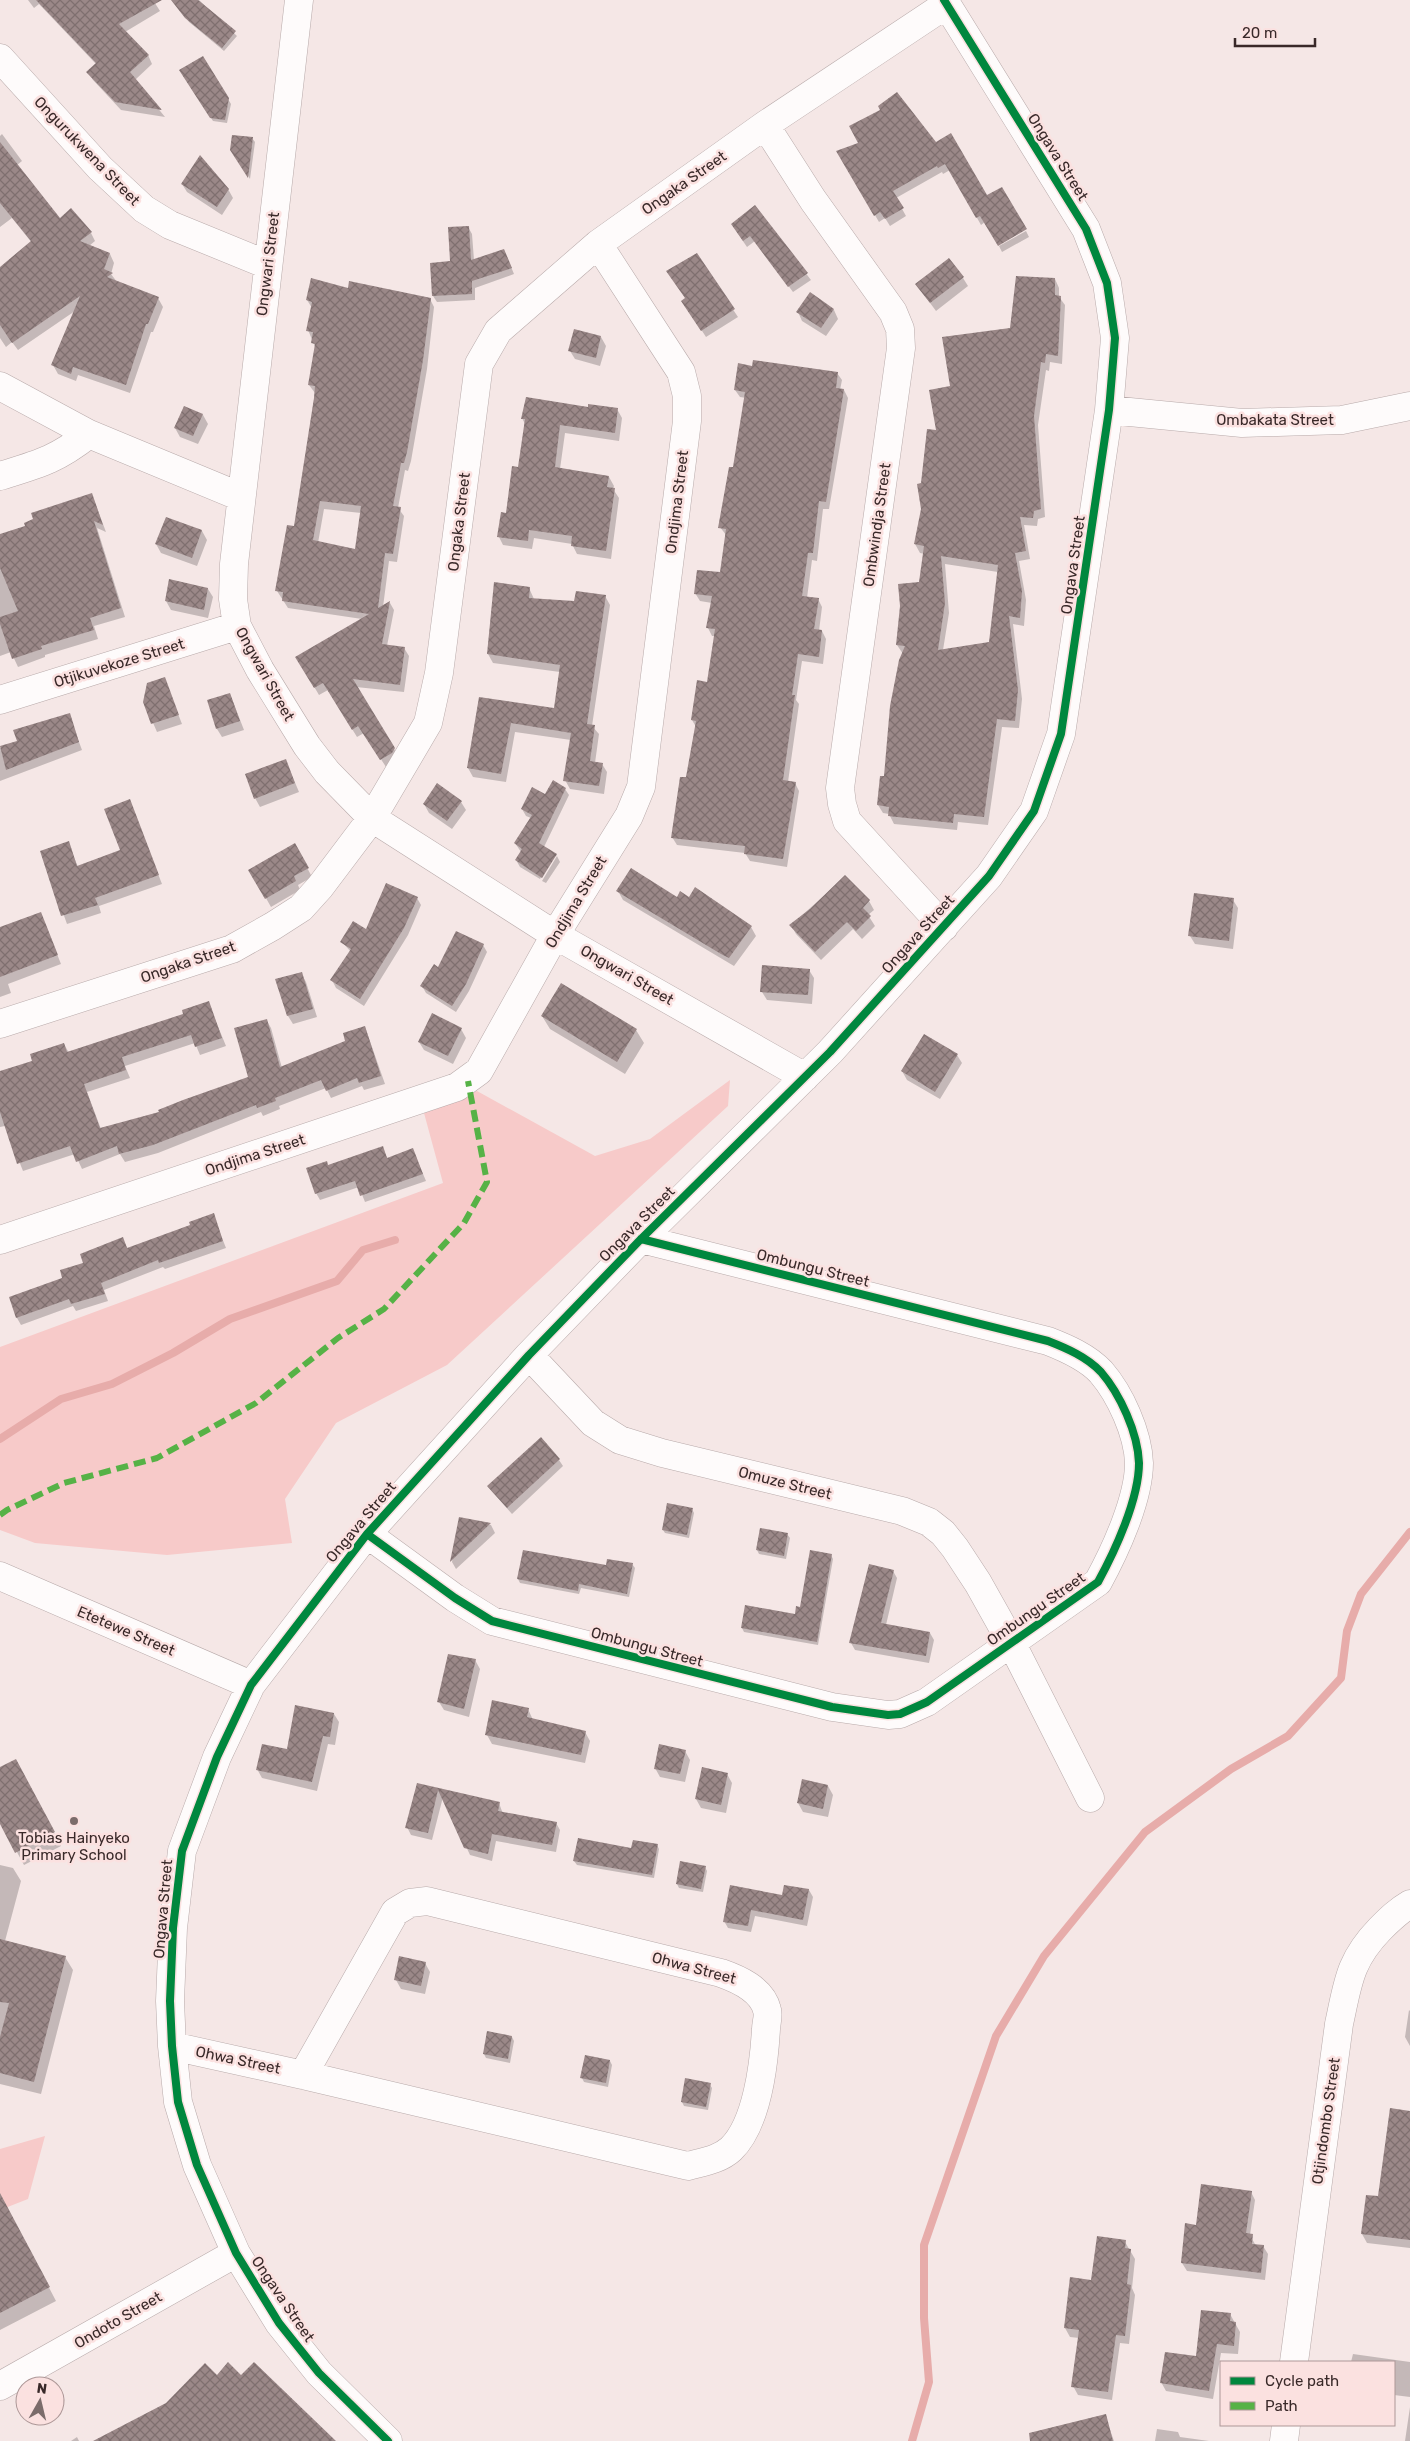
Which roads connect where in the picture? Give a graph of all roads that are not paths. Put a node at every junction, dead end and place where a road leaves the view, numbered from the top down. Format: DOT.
graph roads {
  1 [pos="299,0"];
  2 [pos="946,2"];
  3 [pos="0,58"];
  4 [pos="764,125"];
  5 [pos="598,244"];
  6 [pos="268,265"];
  7 [pos="0,386"];
  8 [pos="1410,406"];
  9 [pos="1109,410"];
  10 [pos="89,434"];
  11 [pos="0,476"];
  12 [pos="241,497"];
  13 [pos="237,626"];
  14 [pos="0,700"];
  15 [pos="372,818"];
  16 [pos="944,926"];
  17 [pos="555,935"];
  18 [pos="0,1024"];
  19 [pos="805,1077"];
  20 [pos="641,1239"];
  21 [pos="0,1240"];
  22 [pos="529,1356"];
  23 [pos="367,1534"];
  24 [pos="0,1576"];
  25 [pos="1011,1642"];
  26 [pos="251,1685"];
  27 [pos="1090,1798"];
  28 [pos="1410,1904"];
  29 [pos="172,2046"];
  30 [pos="303,2075"];
  31 [pos="236,2253"];
  32 [pos="1294,2361"];
  33 [pos="0,2386"];
  34 [pos="1286,2426"];
  35 [pos="388,2441"];
  36 [pos="1284,2441"];
  1 -- 6 [label="street, Ongwari Street"];
  2 -- 4 [label="street, Ongaka Street"];
  2 -- 9 [label="street, Ongava Street"];
  3 -- 6 [label="street, Ongurukwena Street"];
  4 -- 5 [label="street, Ongaka Street"];
  4 -- 16 [label="street, Ombwindja Street"];
  5 -- 15 [label="street, Ongaka Street"];
  5 -- 17 [label="street, Ondjima Street"];
  6 -- 12 [label="street, Ongwari Street"];
  7 -- 10 [label="street"];
  8 -- 9 [label="street, Ombakata Street"];
  9 -- 16 [label="street, Ongava Street"];
  10 -- 11 [label="street"];
  10 -- 12 [label="street"];
  12 -- 13 [label="street, Ongwari Street"];
  13 -- 14 [label="street, Otjikuvekoze Street"];
  13 -- 15 [label="street, Ongwari Street"];
  15 -- 17 [label="street, Ongwari Street"];
  15 -- 18 [label="street, Ongaka Street"];
  16 -- 19 [label="street, Ongava Street"];
  17 -- 19 [label="street, Ongwari Street"];
  17 -- 21 [label="street, Ondjima Street"];
  19 -- 20 [label="street, Ongava Street"];
  20 -- 22 [label="street, Ongava Street"];
  20 -- 25 [label="street, Ombungu Street"];
  22 -- 23 [label="street, Ongava Street"];
  22 -- 25 [label="street, Omuze Street"];
  23 -- 25 [label="street, Ombungu Street"];
  23 -- 26 [label="street, Ongava Street"];
  24 -- 26 [label="street, Etetewe Street"];
  25 -- 27 [label="street, Omuze Street"];
  26 -- 29 [label="street, Ongava Street"];
  28 -- 32 [label="street, Otjindombo Street"];
  29 -- 30 [label="street, Ohwa Street"];
  29 -- 31 [label="street, Ongava Street"];
  30 -- 30 [label="street, Ohwa Street"];
  31 -- 33 [label="street, Ondoto Street"];
  31 -- 35 [label="street, Ongava Street"];
  34 -- 36 [label="street"];
}
